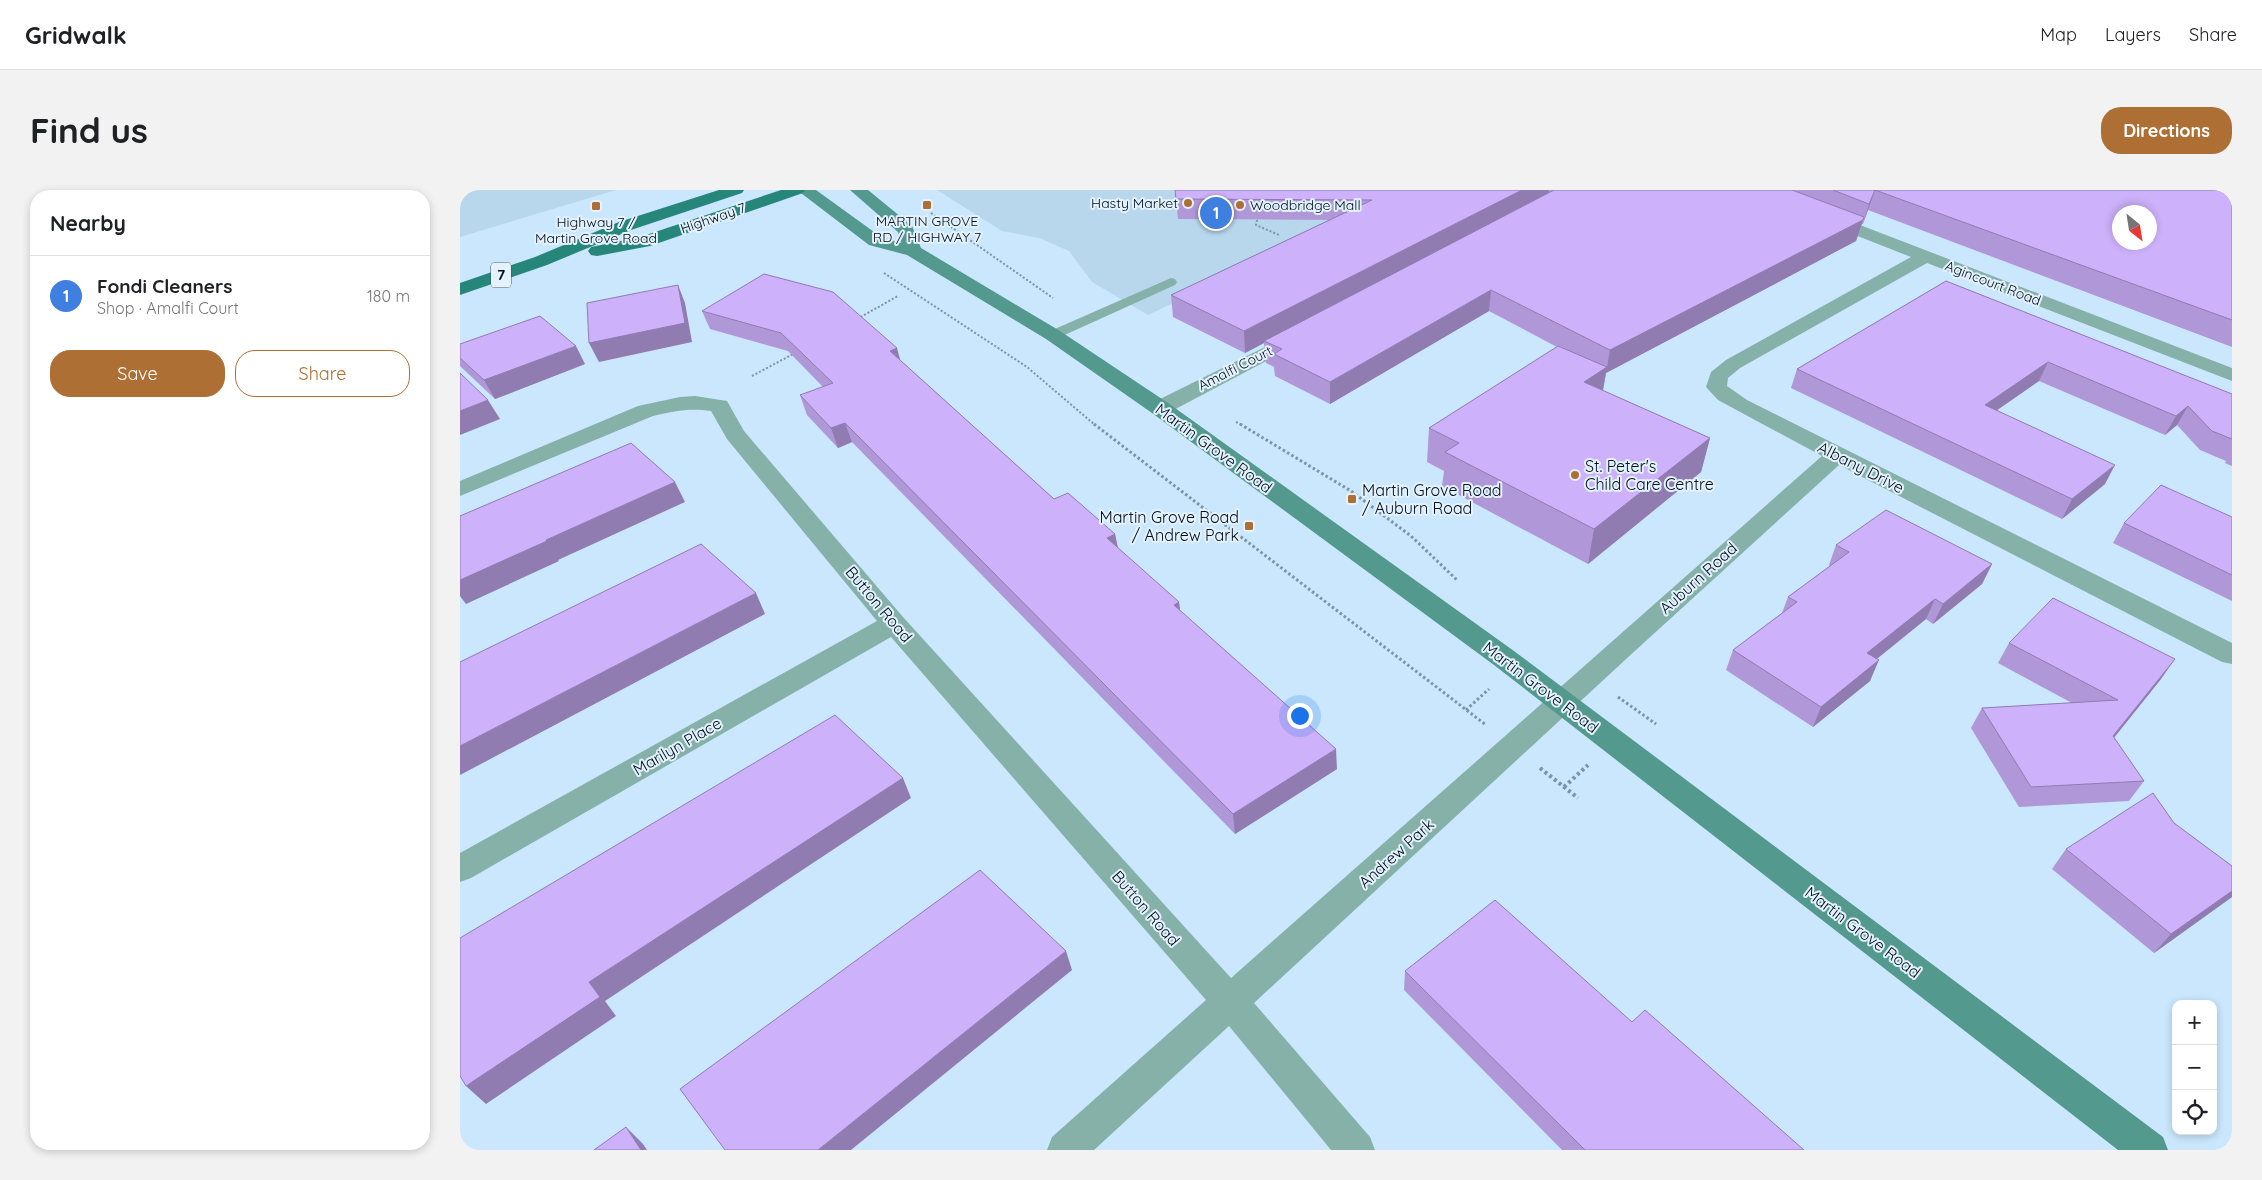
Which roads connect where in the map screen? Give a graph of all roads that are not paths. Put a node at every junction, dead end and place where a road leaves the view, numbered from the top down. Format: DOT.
graph roads {
  1 [pos="736,190"];
  2 [pos="797,190"];
  3 [pos="805,190"];
  4 [pos="858,190"];
  5 [pos="1754,190"];
  6 [pos="913,251"];
  7 [pos="1925,257"];
  8 [pos="541,261"];
  9 [pos="1171,282"];
  10 [pos="460,290"];
  11 [pos="1316,327"];
  12 [pos="1053,335"];
  13 [pos="2232,375"];
  14 [pos="1160,408"];
  15 [pos="1837,455"];
  16 [pos="460,489"];
  17 [pos="894,623"];
  18 [pos="2232,655"];
  19 [pos="1561,702"];
  20 [pos="460,869"];
  21 [pos="1230,1003"];
  22 [pos="1066,1150"];
  23 [pos="1356,1150"];
  24 [pos="2149,1150"];
  1 -- 8 [label="main road, Highway 7 / 7"];
  2 -- 8 [label="main road, Highway 7 / 7"];
  3 -- 6 [label="street, Martin Grove Road"];
  4 -- 6 [label="street"];
  5 -- 7 [label="street, Agincourt Road"];
  6 -- 12 [label="street, Martin Grove Road"];
  7 -- 13 [label="street, Agincourt Road"];
  7 -- 15 [label="street, Albany Drive"];
  8 -- 10 [label="main road, Highway 7 / 7"];
  9 -- 12 [label="lane"];
  11 -- 14 [label="street, Amalfi Court"];
  12 -- 14 [label="street, Martin Grove Road"];
  14 -- 19 [label="street, Martin Grove Road"];
  15 -- 18 [label="street, Albany Drive"];
  15 -- 19 [label="street, Auburn Road"];
  16 -- 17 [label="street, Button Road"];
  17 -- 20 [label="street, Marilyn Place"];
  17 -- 21 [label="street, Button Road"];
  19 -- 21 [label="street, Andrew Park"];
  19 -- 24 [label="street, Martin Grove Road"];
  21 -- 22 [label="street, Andrew Park"];
  21 -- 23 [label="street"];
}
